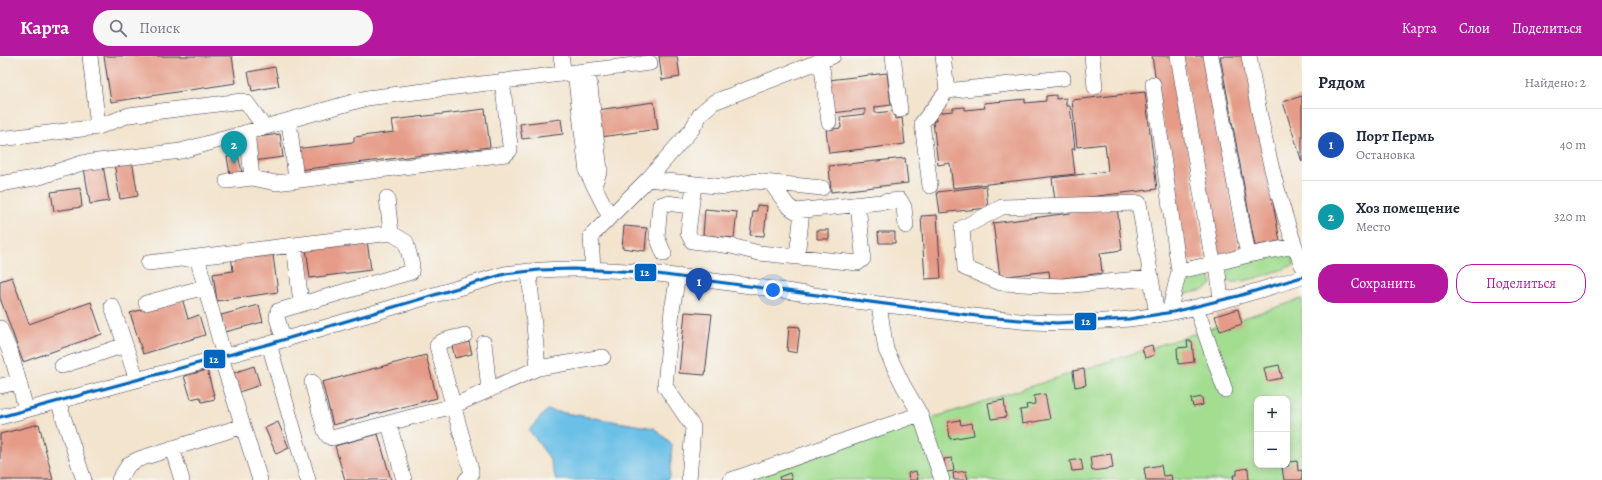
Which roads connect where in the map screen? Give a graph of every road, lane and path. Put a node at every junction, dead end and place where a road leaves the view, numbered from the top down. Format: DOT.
graph roads {
  1 [pos="90,56"];
  2 [pos="561,56"];
  3 [pos="893,56"];
  4 [pos="943,56"];
  5 [pos="1092,56"];
  6 [pos="1178,56"];
  7 [pos="1211,56"];
  8 [pos="1249,56"];
  9 [pos="827,58"];
  10 [pos="650,63"];
  11 [pos="576,72"];
  12 [pos="1063,78"];
  13 [pos="502,81"];
  14 [pos="1153,84"];
  15 [pos="1095,87"];
  16 [pos="947,91"];
  17 [pos="900,110"];
  18 [pos="289,120"];
  19 [pos="828,122"];
  20 [pos="98,127"];
  21 [pos="264,127"];
  22 [pos="247,132"];
  23 [pos="0,139"];
  24 [pos="252,178"];
  25 [pos="648,179"];
  26 [pos="296,180"];
  27 [pos="227,181"];
  28 [pos="771,183"];
  29 [pos="0,184"];
  30 [pos="694,184"];
  31 [pos="930,186"];
  32 [pos="822,188"];
  33 [pos="387,198"];
  34 [pos="858,204"];
  35 [pos="691,206"];
  36 [pos="802,211"];
  37 [pos="610,217"];
  38 [pos="906,226"];
  39 [pos="391,233"];
  40 [pos="294,245"];
  41 [pos="1295,246"];
  42 [pos="664,254"];
  43 [pos="1248,255"];
  44 [pos="197,256"];
  45 [pos="797,257"];
  46 [pos="148,263"];
  47 [pos="1214,263"];
  48 [pos="1302,265"];
  49 [pos="592,270"];
  50 [pos="529,271"];
  51 [pos="1179,271"];
  52 [pos="678,276"];
  53 [pos="1302,276"];
  54 [pos="1150,278"];
  55 [pos="205,287"];
  56 [pos="1221,301"];
  57 [pos="146,303"];
  58 [pos="301,304"];
  59 [pos="879,305"];
  60 [pos="112,306"];
  61 [pos="1196,307"];
  62 [pos="1163,314"];
  63 [pos="0,328"];
  64 [pos="464,336"];
  65 [pos="284,340"];
  66 [pos="484,343"];
  67 [pos="269,344"];
  68 [pos="125,345"];
  69 [pos="222,356"];
  70 [pos="603,357"];
  71 [pos="62,366"];
  72 [pos="538,368"];
  73 [pos="137,380"];
  74 [pos="19,382"];
  75 [pos="312,382"];
  76 [pos="0,386"];
  77 [pos="489,390"];
  78 [pos="1225,390"];
  79 [pos="58,401"];
  80 [pos="453,406"];
  81 [pos="26,410"];
  82 [pos="920,414"];
  83 [pos="0,417"];
  84 [pos="389,424"];
  85 [pos="243,426"];
  86 [pos="172,448"];
  87 [pos="84,480"];
  88 [pos="119,480"];
  89 [pos="182,480"];
  90 [pos="260,480"];
  91 [pos="308,480"];
  92 [pos="404,480"];
  93 [pos="466,480"];
  94 [pos="689,480"];
  95 [pos="731,480"];
  96 [pos="942,480"];
  1 -- 20 [label="street"];
  2 -- 11 [label="street"];
  3 -- 17 [label="street"];
  4 -- 16 [label="street"];
  5 -- 15 [label="street"];
  6 -- 47 [label="street"];
  7 -- 43 [label="street"];
  8 -- 41 [label="street"];
  9 -- 19 [label="street"];
  9 -- 25 [label="street"];
  10 -- 11 [label="street"];
  11 -- 13 [label="street"];
  11 -- 37 [label="street"];
  12 -- 16 [label="street"];
  13 -- 18 [label="street"];
  13 -- 26 [label="street"];
  14 -- 51 [label="street"];
  16 -- 31 [label="street"];
  18 -- 21 [label="street"];
  18 -- 26 [label="street"];
  20 -- 21 [label="street"];
  20 -- 23 [label="street"];
  21 -- 22 [label="street"];
  22 -- 24 [label="street"];
  22 -- 29 [label="street"];
  24 -- 26 [label="street"];
  24 -- 27 [label="street"];
  25 -- 30 [label="street"];
  25 -- 37 [label="street"];
  28 -- 30 [label="street"];
  28 -- 32 [label="street"];
  28 -- 36 [label="street"];
  30 -- 35 [label="street"];
  33 -- 39 [label="street"];
  34 -- 36 [label="street"];
  34 -- 38 [label="street"];
  34 -- 45 [label="street"];
  35 -- 42 [label="street"];
  35 -- 45 [label="street"];
  36 -- 45 [label="street"];
  37 -- 49 [label="street"];
  39 -- 40 [label="street"];
  39 -- 58 [label="street"];
  40 -- 44 [label="street"];
  40 -- 58 [label="street"];
  41 -- 43 [label="street"];
  41 -- 48 [label="street"];
  43 -- 47 [label="street"];
  44 -- 46 [label="street"];
  44 -- 55 [label="street"];
  47 -- 51 [label="street"];
  47 -- 56 [label="street"];
  49 -- 50 [label="street"];
  49 -- 52 [label="street"];
  50 -- 65 [label="street"];
  50 -- 72 [label="street"];
  51 -- 62 [label="street"];
  52 -- 59 [label="street"];
  52 -- 94 [label="street"];
  53 -- 56 [label="street"];
  54 -- 54 [label="street"];
  54 -- 62 [label="street"];
  55 -- 57 [label="street"];
  55 -- 69 [label="street"];
  56 -- 61 [label="street"];
  58 -- 65 [label="street"];
  59 -- 62 [label="street"];
  59 -- 82 [label="street"];
  60 -- 68 [label="street"];
  61 -- 62 [label="street"];
  61 -- 78 [label="street"];
  63 -- 74 [label="street"];
  64 -- 80 [label="street"];
  65 -- 67 [label="street"];
  66 -- 77 [label="street"];
  67 -- 69 [label="street"];
  67 -- 91 [label="street"];
  68 -- 71 [label="street"];
  68 -- 73 [label="street"];
  69 -- 73 [label="street"];
  69 -- 85 [label="street"];
  70 -- 72 [label="street"];
  72 -- 77 [label="street"];
  73 -- 79 [label="street"];
  74 -- 76 [label="street"];
  74 -- 81 [label="street"];
  75 -- 84 [label="street"];
  77 -- 80 [label="street"];
  79 -- 81 [label="street"];
  79 -- 87 [label="street"];
  80 -- 84 [label="street"];
  80 -- 93 [label="street"];
  81 -- 83 [label="street"];
  82 -- 95 [label="street"];
  82 -- 96 [label="street"];
  84 -- 92 [label="street"];
  85 -- 86 [label="street"];
  85 -- 90 [label="street"];
  86 -- 88 [label="street"];
  86 -- 89 [label="street"];
}
